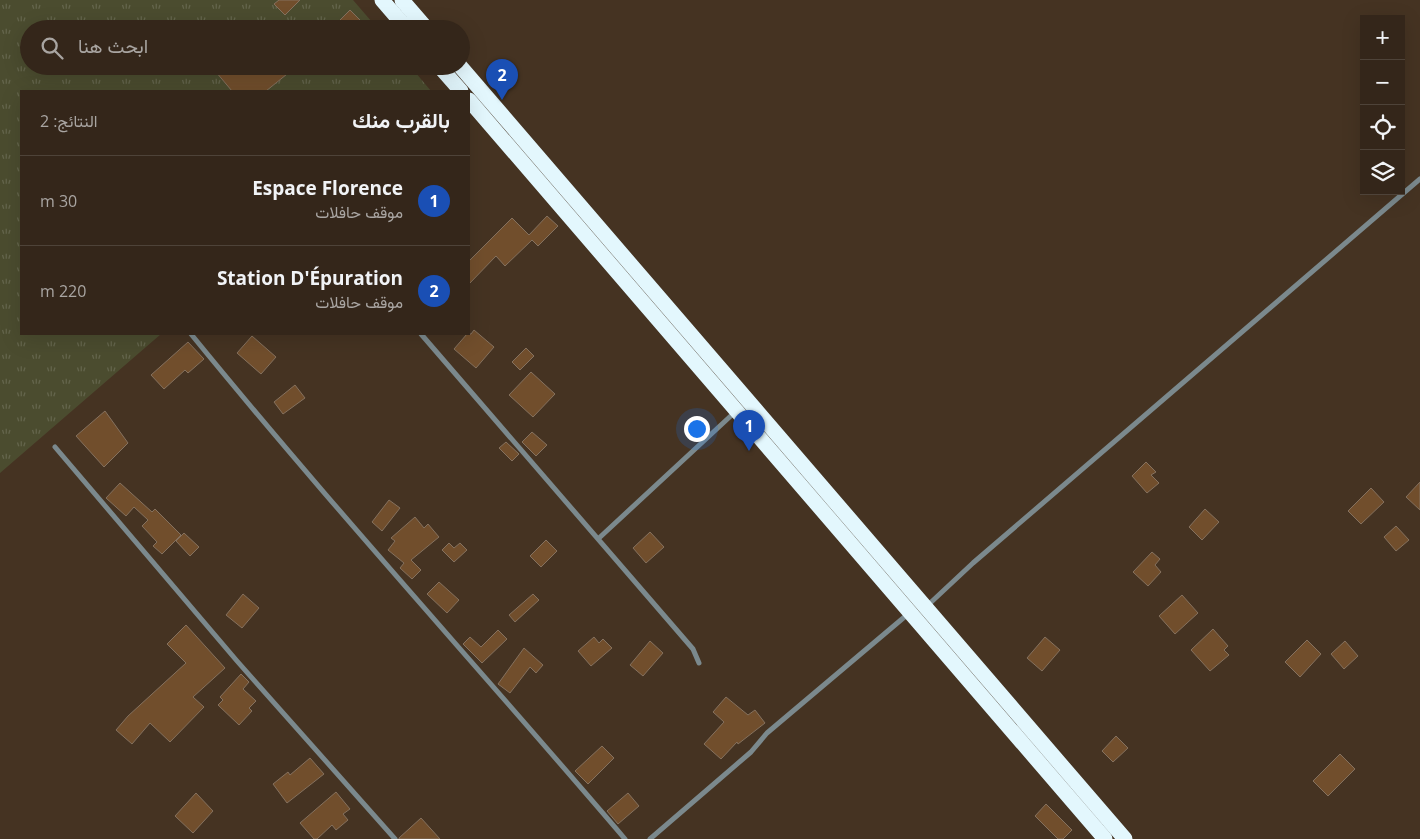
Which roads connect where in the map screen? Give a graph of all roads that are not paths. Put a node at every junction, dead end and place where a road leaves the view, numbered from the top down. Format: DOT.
graph roads {
  1 [pos="382,0"];
  2 [pos="402,0"];
  3 [pos="399,20"];
  4 [pos="419,20"];
  5 [pos="448,75"];
  6 [pos="468,75"];
  7 [pos="460,90"];
  8 [pos="470,101"];
  9 [pos="1420,179"];
  10 [pos="192,335"];
  11 [pos="422,335"];
  12 [pos="737,410"];
  13 [pos="55,446"];
  14 [pos="598,539"];
  15 [pos="925,608"];
  16 [pos="910,612"];
  17 [pos="699,663"];
  18 [pos="395,839"];
  19 [pos="625,839"];
  20 [pos="650,839"];
  21 [pos="1105,839"];
  22 [pos="1125,839"];
  1 -- 3 [label="highway"];
  2 -- 4 [label="highway"];
  5 -- 7 [label="highway"];
  6 -- 15 [label="highway"];
  8 -- 12 [label="highway"];
  9 -- 15 [label="street"];
  10 -- 19 [label="street"];
  11 -- 14 [label="street"];
  12 -- 14 [label="street"];
  12 -- 16 [label="highway"];
  13 -- 18 [label="street"];
  14 -- 17 [label="street"];
  15 -- 22 [label="highway"];
  16 -- 20 [label="street"];
  16 -- 21 [label="highway"];
}
